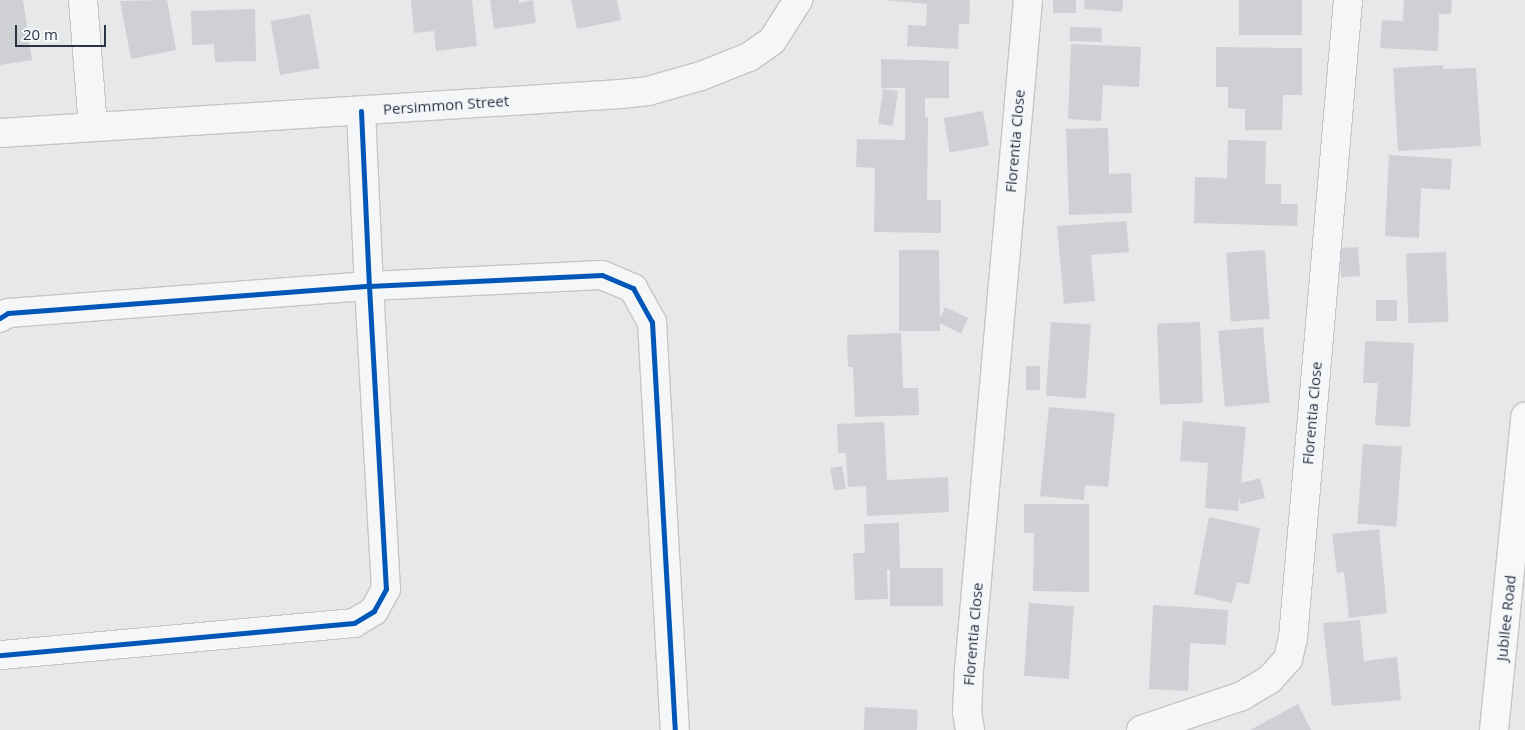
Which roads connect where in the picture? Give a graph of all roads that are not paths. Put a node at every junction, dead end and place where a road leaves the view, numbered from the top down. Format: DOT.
graph roads {
  1 [pos="83,0"];
  2 [pos="798,0"];
  3 [pos="1028,0"];
  4 [pos="1348,0"];
  5 [pos="361,111"];
  6 [pos="92,127"];
  7 [pos="0,133"];
  8 [pos="369,286"];
  9 [pos="0,318"];
  10 [pos="1525,417"];
  11 [pos="0,655"];
  12 [pos="675,730"];
  13 [pos="970,730"];
  14 [pos="1141,730"];
  15 [pos="1494,730"];
  1 -- 6 [label="street"];
  2 -- 5 [label="street, Persimmon Street"];
  3 -- 13 [label="street, Florentia Close"];
  4 -- 14 [label="street, Florentia Close"];
  5 -- 6 [label="street, Persimmon Street"];
  5 -- 8 [label="street"];
  6 -- 7 [label="street, Persimmon Street"];
  8 -- 9 [label="street"];
  8 -- 11 [label="street"];
  8 -- 12 [label="street"];
  10 -- 15 [label="main road, Jubilee Road"];
}
